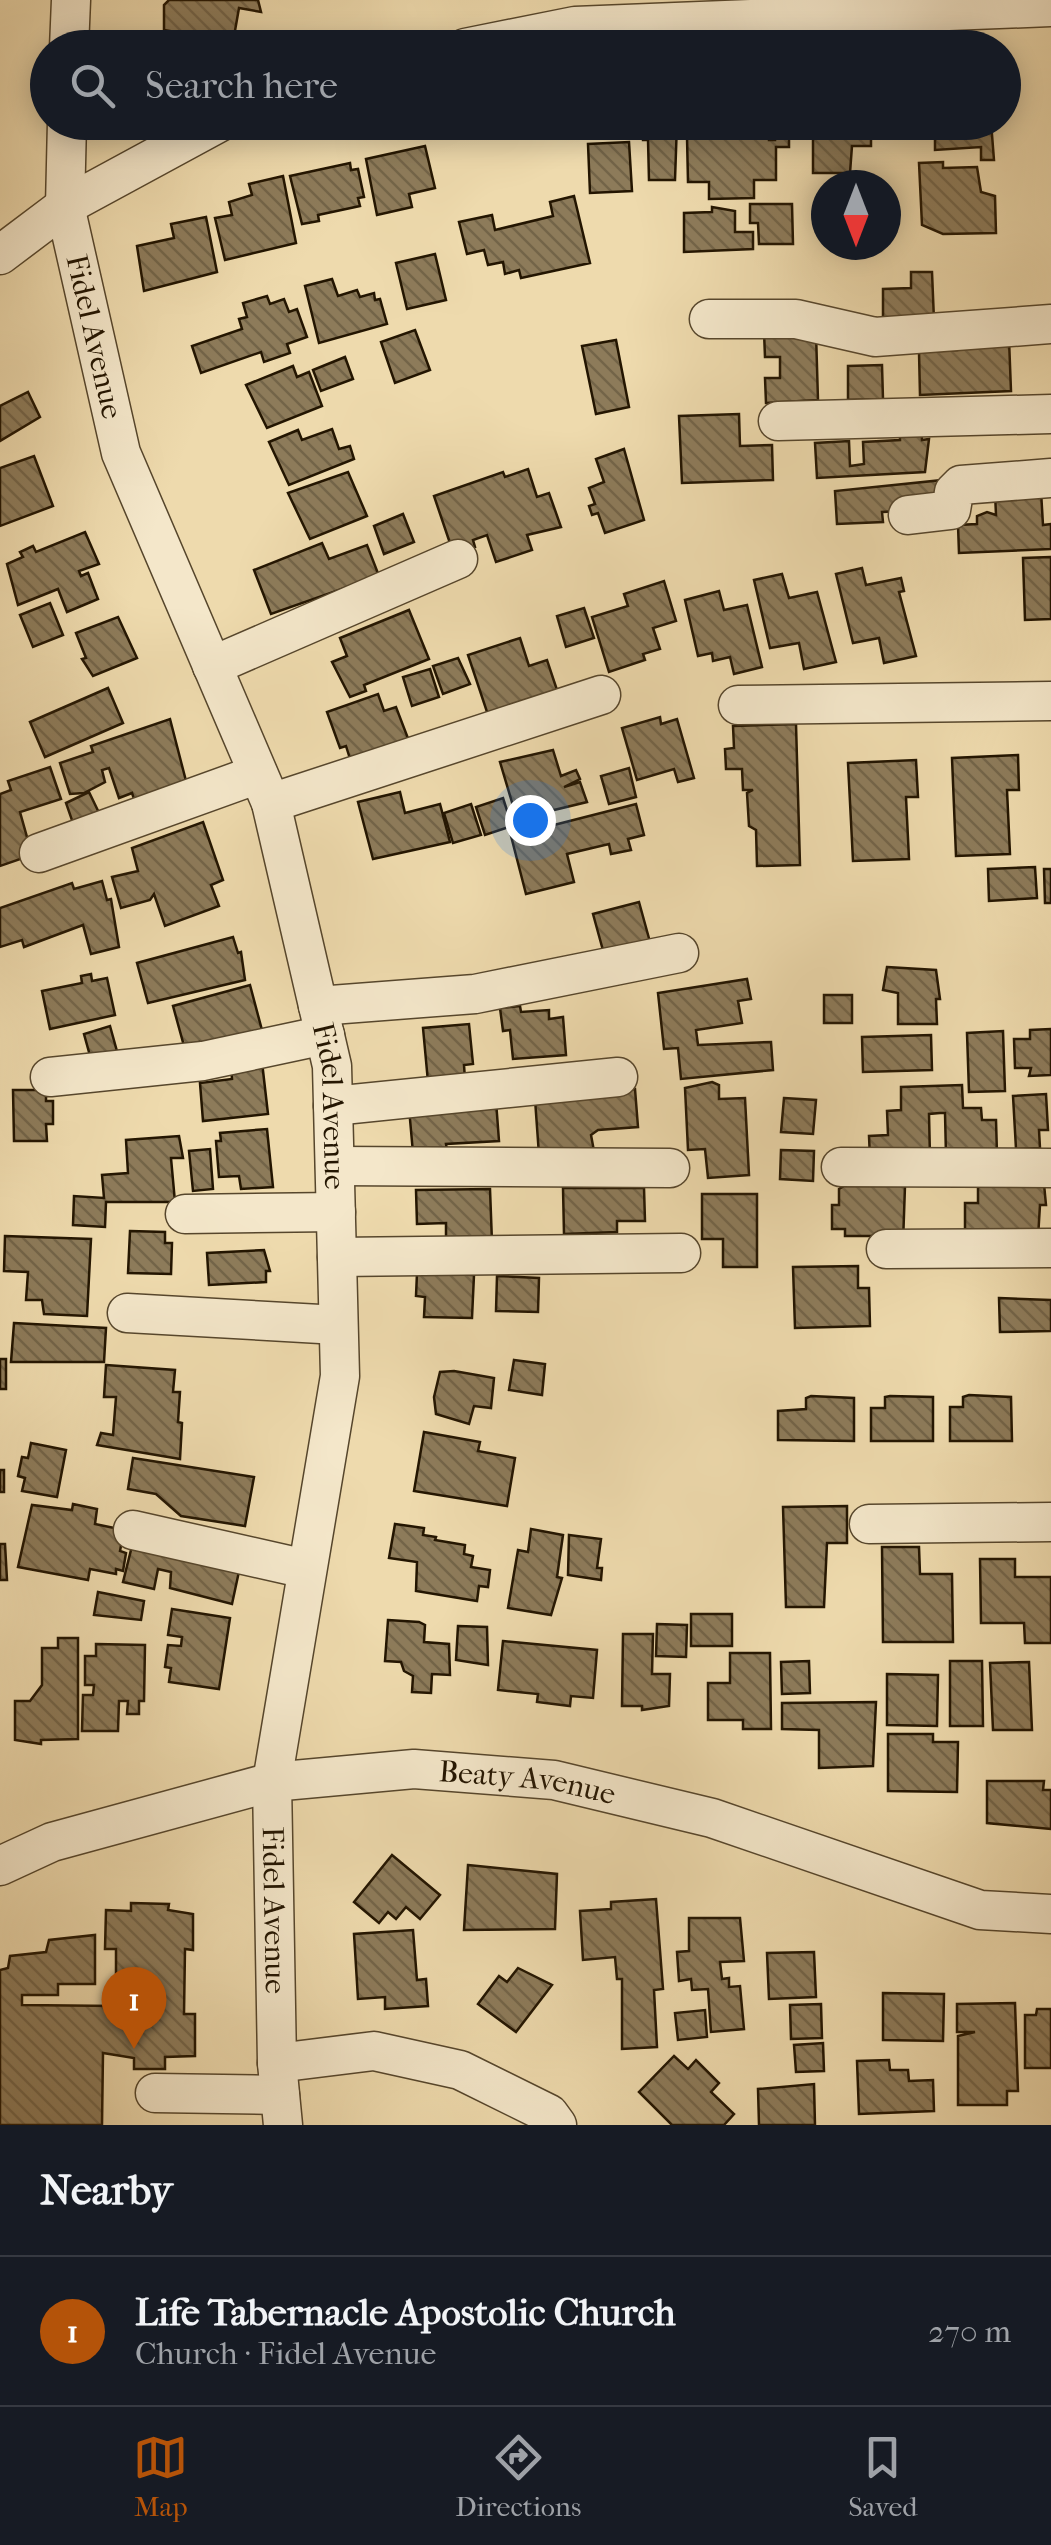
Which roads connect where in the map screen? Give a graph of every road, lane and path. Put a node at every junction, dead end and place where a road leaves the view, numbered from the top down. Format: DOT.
graph roads {
  1 [pos="70,0"];
  2 [pos="1051,8"];
  3 [pos="69,30"];
  4 [pos="555,30"];
  5 [pos="67,140"];
  6 [pos="187,140"];
  7 [pos="65,206"];
  8 [pos="0,255"];
  9 [pos="709,319"];
  10 [pos="1051,324"];
  11 [pos="1051,414"];
  12 [pos="778,422"];
  13 [pos="1051,478"];
  14 [pos="908,515"];
  15 [pos="458,560"];
  16 [pos="212,666"];
  17 [pos="602,695"];
  18 [pos="1051,701"];
  19 [pos="738,705"];
  20 [pos="264,788"];
  21 [pos="40,853"];
  22 [pos="679,953"];
  23 [pos="322,1021"];
  24 [pos="50,1077"];
  25 [pos="618,1077"];
  26 [pos="333,1106"];
  27 [pos="335,1166"];
  28 [pos="670,1168"];
  29 [pos="842,1168"];
  30 [pos="1051,1168"];
  31 [pos="336,1212"];
  32 [pos="185,1214"];
  33 [pos="1051,1248"];
  34 [pos="886,1249"];
  35 [pos="682,1254"];
  36 [pos="337,1257"];
  37 [pos="127,1313"];
  38 [pos="338,1325"];
  39 [pos="1051,1522"];
  40 [pos="868,1524"];
  41 [pos="132,1530"];
  42 [pos="306,1569"];
  43 [pos="272,1782"];
  44 [pos="0,1866"];
  45 [pos="1051,1914"];
  46 [pos="155,2093"];
  47 [pos="280,2094"];
  48 [pos="557,2125"];
  1 -- 3 [label="street"];
  2 -- 4 [label="street"];
  5 -- 7 [label="street, Fidel Avenue"];
  6 -- 7 [label="street"];
  7 -- 8 [label="street"];
  7 -- 16 [label="street, Fidel Avenue"];
  9 -- 10 [label="street"];
  11 -- 12 [label="street"];
  13 -- 14 [label="street"];
  15 -- 16 [label="street"];
  16 -- 20 [label="street, Fidel Avenue"];
  17 -- 20 [label="street"];
  18 -- 19 [label="street"];
  20 -- 21 [label="street"];
  20 -- 23 [label="street, Fidel Avenue"];
  22 -- 23 [label="street"];
  23 -- 24 [label="street"];
  23 -- 26 [label="street, Fidel Avenue"];
  25 -- 26 [label="street"];
  26 -- 27 [label="street, Fidel Avenue"];
  27 -- 28 [label="street"];
  27 -- 31 [label="street, Fidel Avenue"];
  29 -- 30 [label="street"];
  31 -- 32 [label="street"];
  31 -- 36 [label="street, Fidel Avenue"];
  33 -- 34 [label="street"];
  35 -- 36 [label="street"];
  36 -- 38 [label="street, Fidel Avenue"];
  37 -- 38 [label="street"];
  38 -- 42 [label="street, Fidel Avenue"];
  39 -- 40 [label="street"];
  41 -- 42 [label="street"];
  42 -- 43 [label="street, Fidel Avenue"];
  43 -- 44 [label="street, Beaty Avenue"];
  43 -- 45 [label="street, Beaty Avenue"];
  43 -- 47 [label="street, Fidel Avenue"];
  46 -- 47 [label="street"];
  47 -- 48 [label="street"];
}
